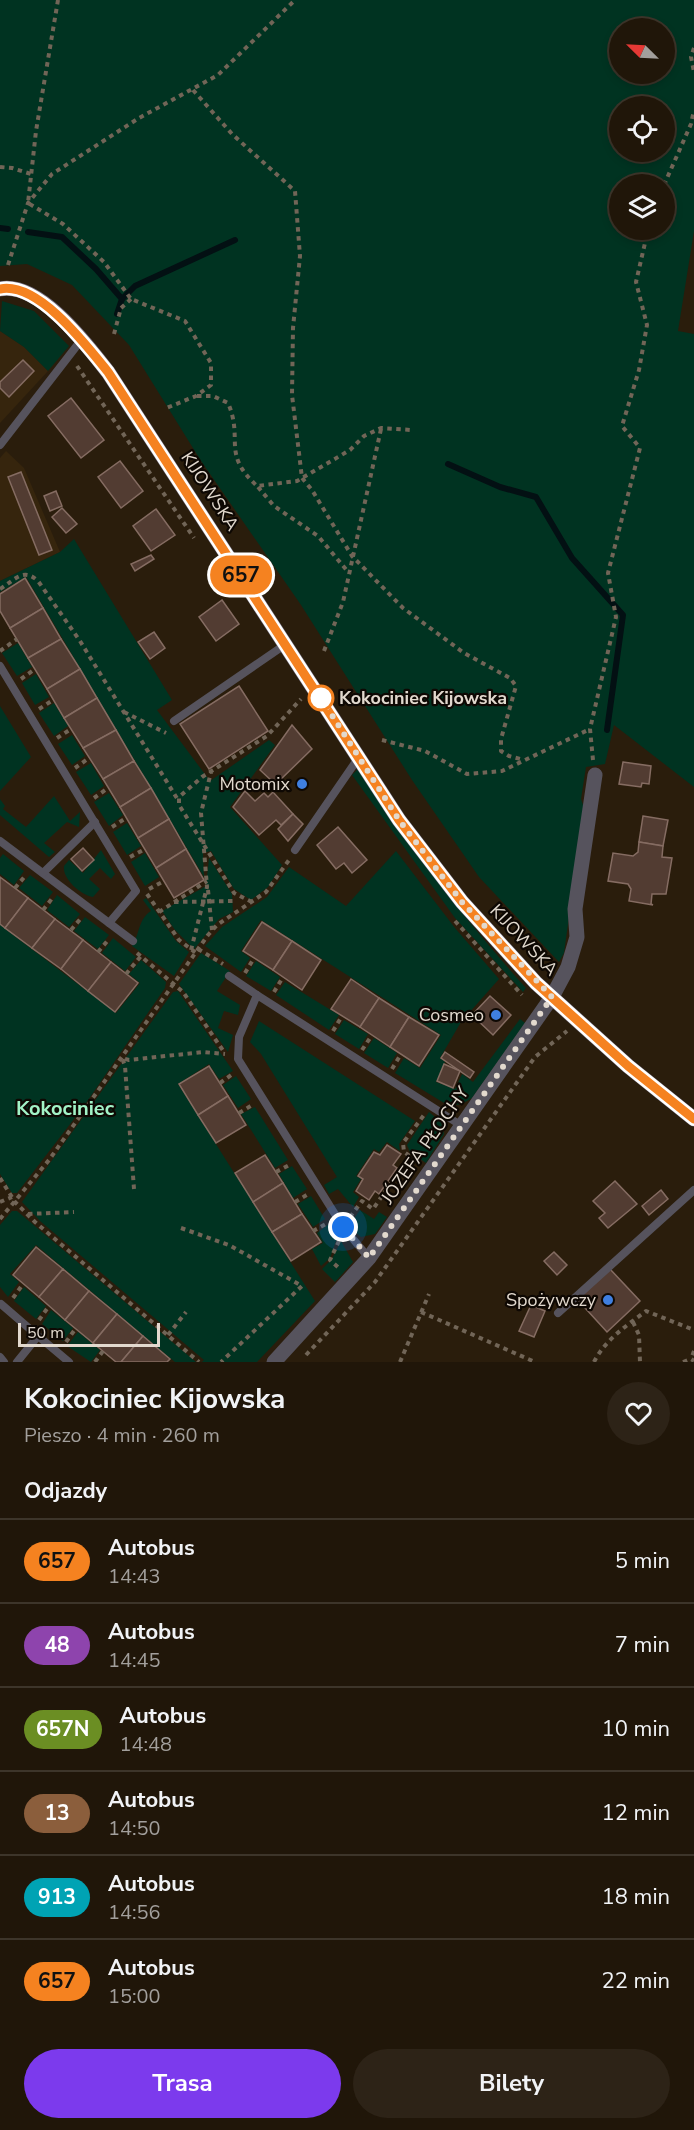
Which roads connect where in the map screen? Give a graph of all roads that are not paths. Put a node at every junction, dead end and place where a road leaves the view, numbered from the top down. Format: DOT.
graph roads {
  1 [pos="0,289"];
  2 [pos="82,339"];
  3 [pos="0,445"];
  4 [pos="286,644"];
  5 [pos="0,666"];
  6 [pos="174,721"];
  7 [pos="359,757"];
  8 [pos="595,776"];
  9 [pos="95,822"];
  10 [pos="0,841"];
  11 [pos="295,850"];
  12 [pos="43,873"];
  13 [pos="109,923"];
  14 [pos="132,945"];
  15 [pos="229,976"];
  16 [pos="257,995"];
  17 [pos="552,997"];
  18 [pos="694,1119"];
  19 [pos="462,1126"];
  20 [pos="694,1190"];
  21 [pos="361,1268"];
  22 [pos="1,1304"];
  23 [pos="558,1313"];
  24 [pos="38,1336"];
  25 [pos="0,1357"];
  26 [pos="4,1362"];
  27 [pos="18,1362"];
  28 [pos="69,1362"];
  29 [pos="274,1362"];
  1 -- 2 [label="street, KIJOWSKA"];
  2 -- 3 [label="lane"];
  2 -- 4 [label="street, KIJOWSKA"];
  4 -- 6 [label="lane"];
  4 -- 7 [label="street, KIJOWSKA"];
  5 -- 9 [label="lane"];
  7 -- 11 [label="lane"];
  7 -- 17 [label="street, KIJOWSKA"];
  8 -- 17 [label="street, JÓZEFA PŁOCHY"];
  9 -- 12 [label="lane"];
  9 -- 13 [label="lane"];
  10 -- 12 [label="lane"];
  12 -- 13 [label="lane"];
  13 -- 14 [label="lane"];
  15 -- 16 [label="lane"];
  16 -- 19 [label="lane"];
  16 -- 21 [label="lane"];
  17 -- 18 [label="street, KIJOWSKA"];
  17 -- 19 [label="street, JÓZEFA PŁOCHY"];
  19 -- 21 [label="street, JÓZEFA PŁOCHY"];
  20 -- 23 [label="lane"];
  21 -- 29 [label="street, JÓZEFA PŁOCHY"];
  22 -- 24 [label="lane"];
  24 -- 27 [label="lane"];
  24 -- 28 [label="lane"];
  25 -- 26 [label="lane"];
}
